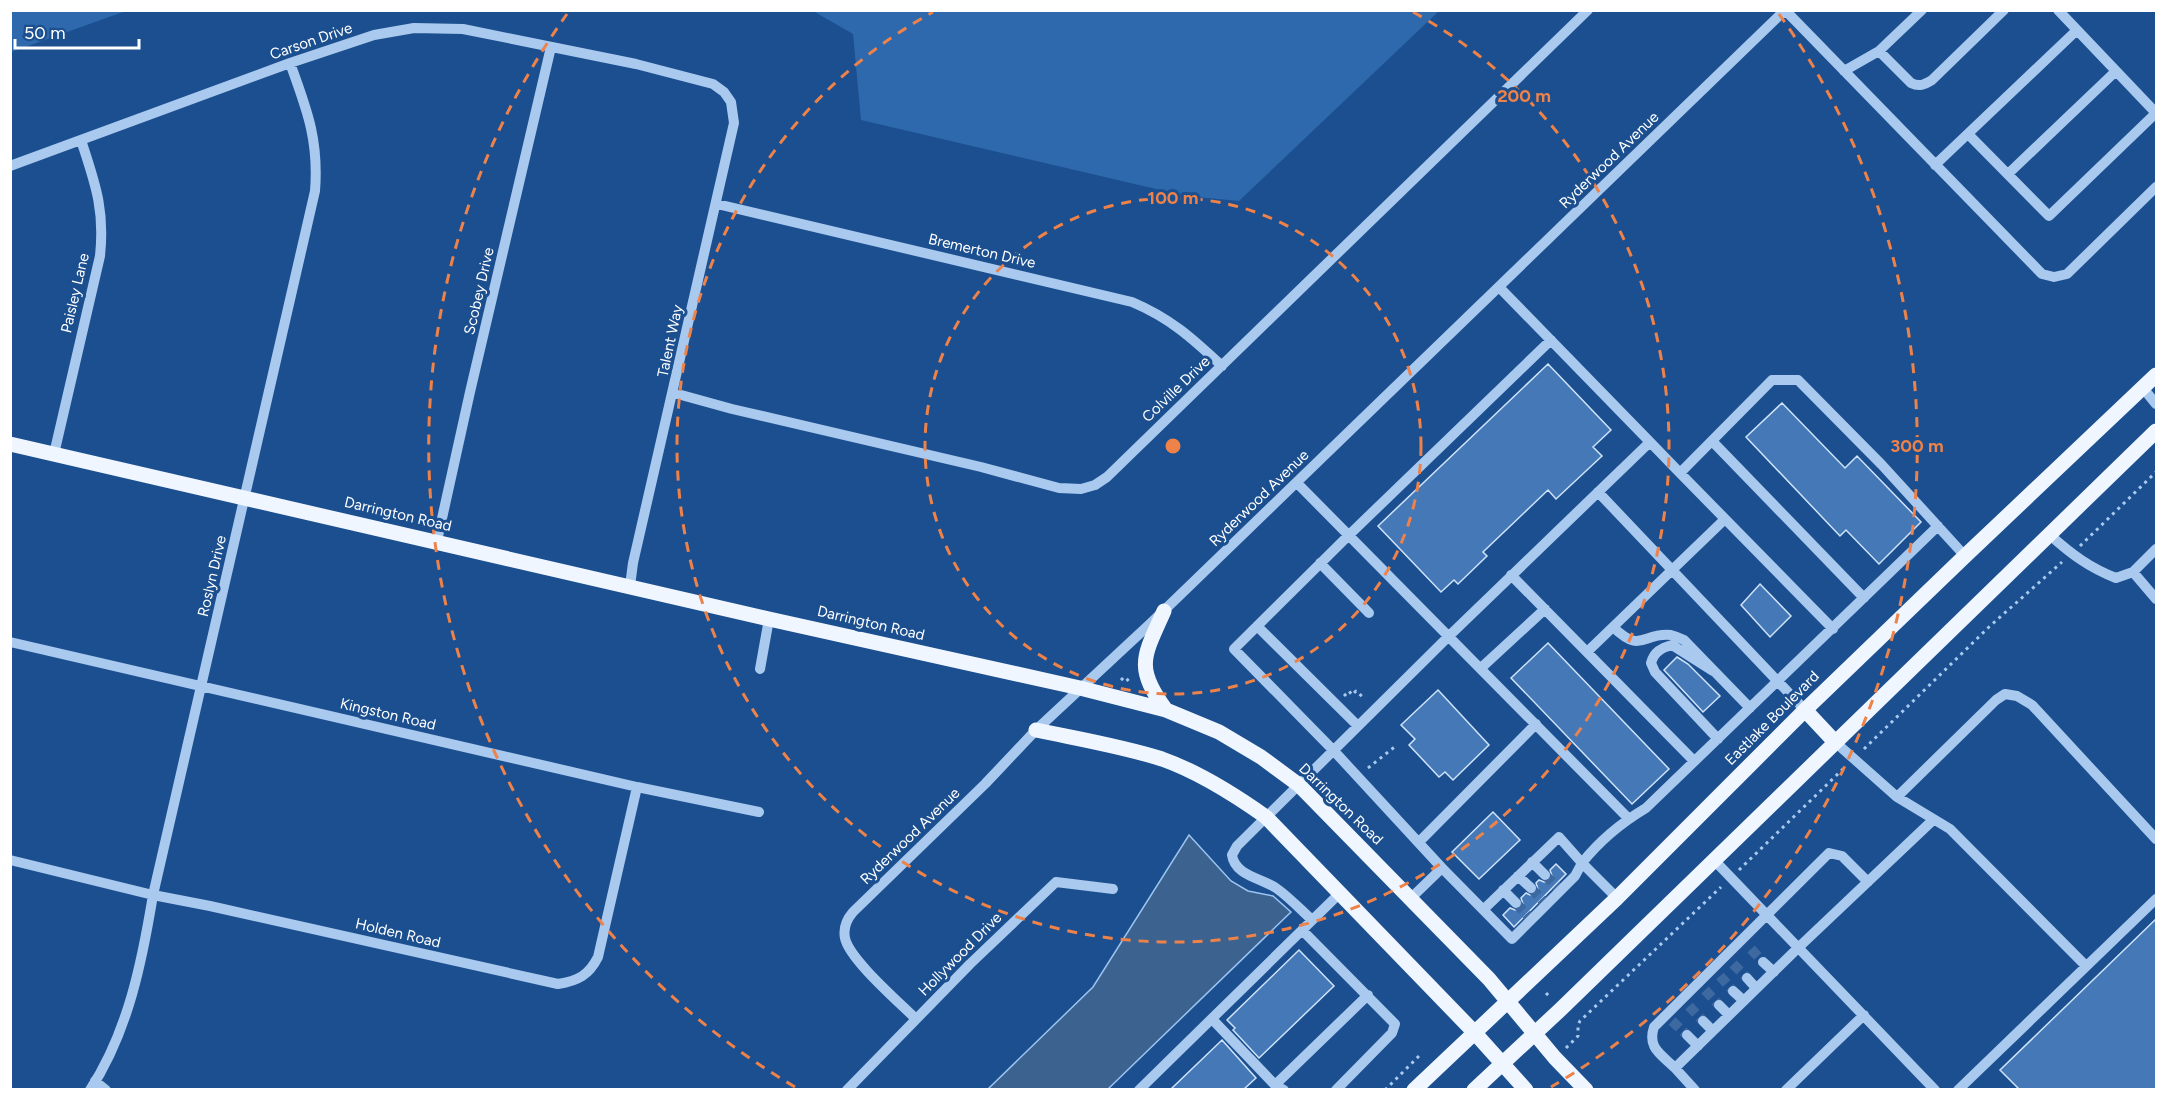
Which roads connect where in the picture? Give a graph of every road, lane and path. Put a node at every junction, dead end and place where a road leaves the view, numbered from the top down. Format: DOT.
graph roads {
  1 [pos="1588,10"];
  2 [pos="1785,10"];
  3 [pos="1922,10"];
  4 [pos="2004,10"];
  5 [pos="2058,10"];
  6 [pos="2077,30"];
  7 [pos="551,47"];
  8 [pos="1879,51"];
  9 [pos="290,63"];
  10 [pos="1844,71"];
  11 [pos="2116,71"];
  12 [pos="731,102"];
  13 [pos="2156,113"];
  14 [pos="1968,134"];
  15 [pos="81,140"];
  16 [pos="1935,165"];
  17 [pos="10,166"];
  18 [pos="2008,174"];
  19 [pos="2157,187"];
  20 [pos="717,204"];
  21 [pos="1499,287"];
  22 [pos="1551,340"];
  23 [pos="1222,366"];
  24 [pos="2157,375"];
  25 [pos="2143,388"];
  26 [pos="674,393"];
  27 [pos="2157,404"];
  28 [pos="2157,431"];
  29 [pos="1712,441"];
  30 [pos="1650,442"];
  31 [pos="10,444"];
  32 [pos="54,454"];
  33 [pos="1680,473"];
  34 [pos="1297,483"];
  35 [pos="1598,492"];
  36 [pos="246,498"];
  37 [pos="1725,519"];
  38 [pos="1938,526"];
  39 [pos="1349,535"];
  40 [pos="2050,535"];
  41 [pos="437,541"];
  42 [pos="2157,549"];
  43 [pos="1965,556"];
  44 [pos="1320,563"];
  45 [pos="1672,570"];
  46 [pos="2133,572"];
  47 [pos="1511,575"];
  48 [pos="630,586"];
  49 [pos="1864,598"];
  50 [pos="2157,599"];
  51 [pos="1545,609"];
  52 [pos="1164,611"];
  53 [pos="1369,613"];
  54 [pos="769,619"];
  55 [pos="1257,626"];
  56 [pos="1613,627"];
  57 [pos="1833,629"];
  58 [pos="1449,636"];
  59 [pos="10,642"];
  60 [pos="1587,652"];
  61 [pos="1481,668"];
  62 [pos="760,669"];
  63 [pos="1713,671"];
  64 [pos="1139,676"];
  65 [pos="1121,678"];
  66 [pos="1778,682"];
  67 [pos="201,686"];
  68 [pos="1080,688"];
  69 [pos="1750,708"];
  70 [pos="1166,710"];
  71 [pos="1805,710"];
  72 [pos="1536,724"];
  73 [pos="1358,726"];
  74 [pos="1036,730"];
  75 [pos="1718,739"];
  76 [pos="1835,742"];
  77 [pos="1334,751"];
  78 [pos="1694,761"];
  79 [pos="1299,785"];
  80 [pos="637,787"];
  81 [pos="1897,796"];
  82 [pos="759,812"];
  83 [pos="1266,817"];
  84 [pos="1629,818"];
  85 [pos="1933,820"];
  86 [pos="2157,838"];
  87 [pos="1419,842"];
  88 [pos="10,860"];
  89 [pos="1714,860"];
  90 [pos="1532,862"];
  91 [pos="1582,863"];
  92 [pos="1442,868"];
  93 [pos="1545,875"];
  94 [pos="1518,876"];
  95 [pos="1868,882"];
  96 [pos="1531,888"];
  97 [pos="1113,889"];
  98 [pos="1503,890"];
  99 [pos="1340,893"];
  100 [pos="153,895"];
  101 [pos="1411,898"];
  102 [pos="1617,898"];
  103 [pos="2157,899"];
  104 [pos="1516,903"];
  105 [pos="1484,909"];
  106 [pos="1767,914"];
  107 [pos="1312,920"];
  108 [pos="1302,930"];
  109 [pos="1742,939"];
  110 [pos="1799,947"];
  111 [pos="1751,949"];
  112 [pos="1725,955"];
  113 [pos="1763,962"];
  114 [pos="1733,964"];
  115 [pos="2086,966"];
  116 [pos="1774,972"];
  117 [pos="1747,978"];
  118 [pos="1756,988"];
  119 [pos="1733,991"];
  120 [pos="1368,995"];
  121 [pos="1508,1001"];
  122 [pos="1744,1001"];
  123 [pos="1719,1005"];
  124 [pos="1729,1015"];
  125 [pos="1864,1015"];
  126 [pos="916,1019"];
  127 [pos="1212,1020"];
  128 [pos="1703,1021"];
  129 [pos="1713,1031"];
  130 [pos="1474,1032"];
  131 [pos="1535,1034"];
  132 [pos="1687,1035"];
  133 [pos="1698,1046"];
  134 [pos="1419,1056"];
  135 [pos="1503,1063"];
  136 [pos="1675,1068"];
  137 [pos="93,1085"];
  138 [pos="1279,1087"];
  139 [pos="106,1089"];
  140 [pos="847,1089"];
  141 [pos="1139,1089"];
  142 [pos="1336,1089"];
  143 [pos="1385,1089"];
  144 [pos="1414,1089"];
  145 [pos="1474,1089"];
  146 [pos="1526,1089"];
  147 [pos="1586,1089"];
  148 [pos="1695,1089"];
  149 [pos="1786,1089"];
  150 [pos="1935,1089"];
  151 [pos="1958,1089"];
  1 -- 23 [label="street, Colville Drive"];
  2 -- 10 [label="street"];
  2 -- 21 [label="street, Ryderwood Avenue"];
  3 -- 8 [label="street"];
  4 -- 8 [label="street"];
  5 -- 6 [label="street"];
  6 -- 11 [label="street"];
  6 -- 14 [label="street"];
  7 -- 9 [label="street, Carson Drive"];
  7 -- 12 [label="street, Carson Drive"];
  7 -- 41 [label="street, Scobey Drive"];
  8 -- 10 [label="street"];
  9 -- 15 [label="street, Carson Drive"];
  9 -- 36 [label="street, Roslyn Drive"];
  10 -- 16 [label="street"];
  11 -- 13 [label="street"];
  11 -- 18 [label="street"];
  12 -- 20 [label="street, Talent Way"];
  13 -- 18 [label="street"];
  14 -- 16 [label="street"];
  14 -- 18 [label="street"];
  15 -- 17 [label="street, Carson Drive"];
  15 -- 32 [label="street, Paisley Lane"];
  16 -- 19 [label="street"];
  20 -- 23 [label="street, Bremerton Drive"];
  20 -- 26 [label="street, Talent Way"];
  21 -- 22 [label="street"];
  21 -- 34 [label="street, Ryderwood Avenue"];
  22 -- 30 [label="street"];
  22 -- 39 [label="street"];
  23 -- 26 [label="street, Colville Drive"];
  24 -- 25 [label="main road, Eastlake Boulevard"];
  25 -- 27 [label="street"];
  25 -- 43 [label="main road, Eastlake Boulevard"];
  26 -- 48 [label="street, Talent Way"];
  28 -- 40 [label="main road"];
  29 -- 33 [label="street"];
  29 -- 38 [label="street"];
  29 -- 49 [label="street"];
  30 -- 33 [label="street"];
  30 -- 35 [label="street"];
  31 -- 32 [label="main road, Darrington Road"];
  32 -- 36 [label="main road, Darrington Road"];
  33 -- 37 [label="street"];
  34 -- 39 [label="street"];
  34 -- 52 [label="street, Ryderwood Avenue"];
  35 -- 45 [label="street"];
  35 -- 47 [label="street"];
  36 -- 41 [label="main road, Darrington Road"];
  36 -- 67 [label="street, Roslyn Drive"];
  37 -- 45 [label="street"];
  37 -- 57 [label="street"];
  38 -- 43 [label="street"];
  38 -- 49 [label="street"];
  39 -- 44 [label="street"];
  39 -- 58 [label="street"];
  40 -- 46 [label="street"];
  40 -- 76 [label="main road"];
  41 -- 48 [label="main road, Darrington Road"];
  42 -- 46 [label="street"];
  43 -- 71 [label="main road, Eastlake Boulevard"];
  44 -- 53 [label="street"];
  44 -- 55 [label="street"];
  45 -- 56 [label="street"];
  45 -- 66 [label="street"];
  46 -- 50 [label="street"];
  47 -- 51 [label="street"];
  47 -- 58 [label="street"];
  48 -- 54 [label="main road, Darrington Road"];
  49 -- 57 [label="street"];
  51 -- 60 [label="street"];
  51 -- 61 [label="street"];
  52 -- 68 [label="street, Ryderwood Avenue"];
  52 -- 70 [label="main road"];
  54 -- 62 [label="street"];
  54 -- 68 [label="main road, Darrington Road"];
  55 -- 73 [label="street"];
  55 -- 77 [label="street"];
  56 -- 60 [label="street"];
  56 -- 63 [label="street"];
  57 -- 66 [label="street"];
  58 -- 61 [label="street"];
  58 -- 73 [label="street"];
  59 -- 67 [label="street, Kingston Road"];
  60 -- 78 [label="street"];
  61 -- 72 [label="street"];
  63 -- 69 [label="street"];
  63 -- 75 [label="street"];
  64 -- 65 [label="path"];
  66 -- 69 [label="street"];
  66 -- 71 [label="street"];
  67 -- 80 [label="street, Kingston Road"];
  67 -- 100 [label="street, Roslyn Drive"];
  68 -- 70 [label="main road, Darrington Road"];
  68 -- 74 [label="street, Ryderwood Avenue"];
  69 -- 75 [label="street"];
  70 -- 79 [label="main road, Darrington Road"];
  71 -- 76 [label="main road"];
  71 -- 102 [label="main road, Eastlake Boulevard"];
  72 -- 84 [label="street"];
  72 -- 87 [label="street"];
  73 -- 77 [label="street"];
  74 -- 83 [label="main road"];
  74 -- 126 [label="street, Ryderwood Avenue"];
  75 -- 78 [label="street"];
  76 -- 81 [label="street"];
  76 -- 89 [label="main road"];
  77 -- 79 [label="street"];
  77 -- 87 [label="street"];
  78 -- 84 [label="street"];
  79 -- 83 [label="street"];
  79 -- 101 [label="main road, Darrington Road"];
  80 -- 82 [label="street, Kingston Road"];
  80 -- 100 [label="street, Holden Road"];
  81 -- 85 [label="street"];
  81 -- 86 [label="street"];
  83 -- 99 [label="main road"];
  83 -- 107 [label="street"];
  84 -- 91 [label="street"];
  85 -- 95 [label="street"];
  85 -- 115 [label="street"];
  87 -- 92 [label="street"];
  88 -- 100 [label="street, Holden Road"];
  89 -- 106 [label="street"];
  89 -- 131 [label="main road"];
  90 -- 91 [label="street"];
  90 -- 93 [label="street"];
  90 -- 94 [label="street"];
  91 -- 102 [label="street"];
  91 -- 105 [label="street"];
  92 -- 101 [label="street"];
  92 -- 105 [label="street"];
  94 -- 96 [label="street"];
  94 -- 98 [label="street"];
  95 -- 106 [label="street"];
  95 -- 110 [label="street"];
  97 -- 126 [label="street, Hollywood Drive"];
  98 -- 104 [label="street"];
  98 -- 105 [label="street"];
  99 -- 107 [label="street"];
  99 -- 130 [label="main road"];
  100 -- 137 [label="street, Roslyn Drive"];
  101 -- 121 [label="main road, Darrington Road"];
  102 -- 121 [label="main road, Eastlake Boulevard"];
  103 -- 115 [label="street"];
  106 -- 109 [label="street"];
  106 -- 110 [label="street"];
  107 -- 108 [label="street"];
  108 -- 120 [label="street"];
  108 -- 127 [label="street"];
  109 -- 111 [label="street"];
  109 -- 112 [label="street"];
  110 -- 116 [label="street"];
  110 -- 125 [label="street"];
  112 -- 114 [label="street"];
  112 -- 136 [label="street"];
  113 -- 116 [label="street"];
  115 -- 151 [label="street"];
  116 -- 118 [label="street"];
  117 -- 118 [label="street"];
  118 -- 122 [label="street"];
  119 -- 122 [label="street"];
  120 -- 138 [label="street"];
  120 -- 142 [label="street"];
  121 -- 130 [label="main road, Eastlake Boulevard"];
  121 -- 131 [label="main road, Darrington Road"];
  122 -- 124 [label="street"];
  123 -- 124 [label="street"];
  124 -- 129 [label="street"];
  125 -- 149 [label="street"];
  125 -- 150 [label="street"];
  126 -- 140 [label="street, Hollywood Drive"];
  127 -- 138 [label="street"];
  127 -- 141 [label="street"];
  128 -- 129 [label="street"];
  129 -- 133 [label="street"];
  130 -- 135 [label="main road"];
  130 -- 144 [label="main road, Eastlake Boulevard"];
  131 -- 135 [label="main road"];
  131 -- 147 [label="main road, Darrington Road"];
  132 -- 133 [label="street"];
  133 -- 136 [label="street"];
  134 -- 143 [label="path"];
  135 -- 145 [label="main road"];
  135 -- 146 [label="main road"];
  136 -- 148 [label="street"];
  137 -- 139 [label="street"];
}
